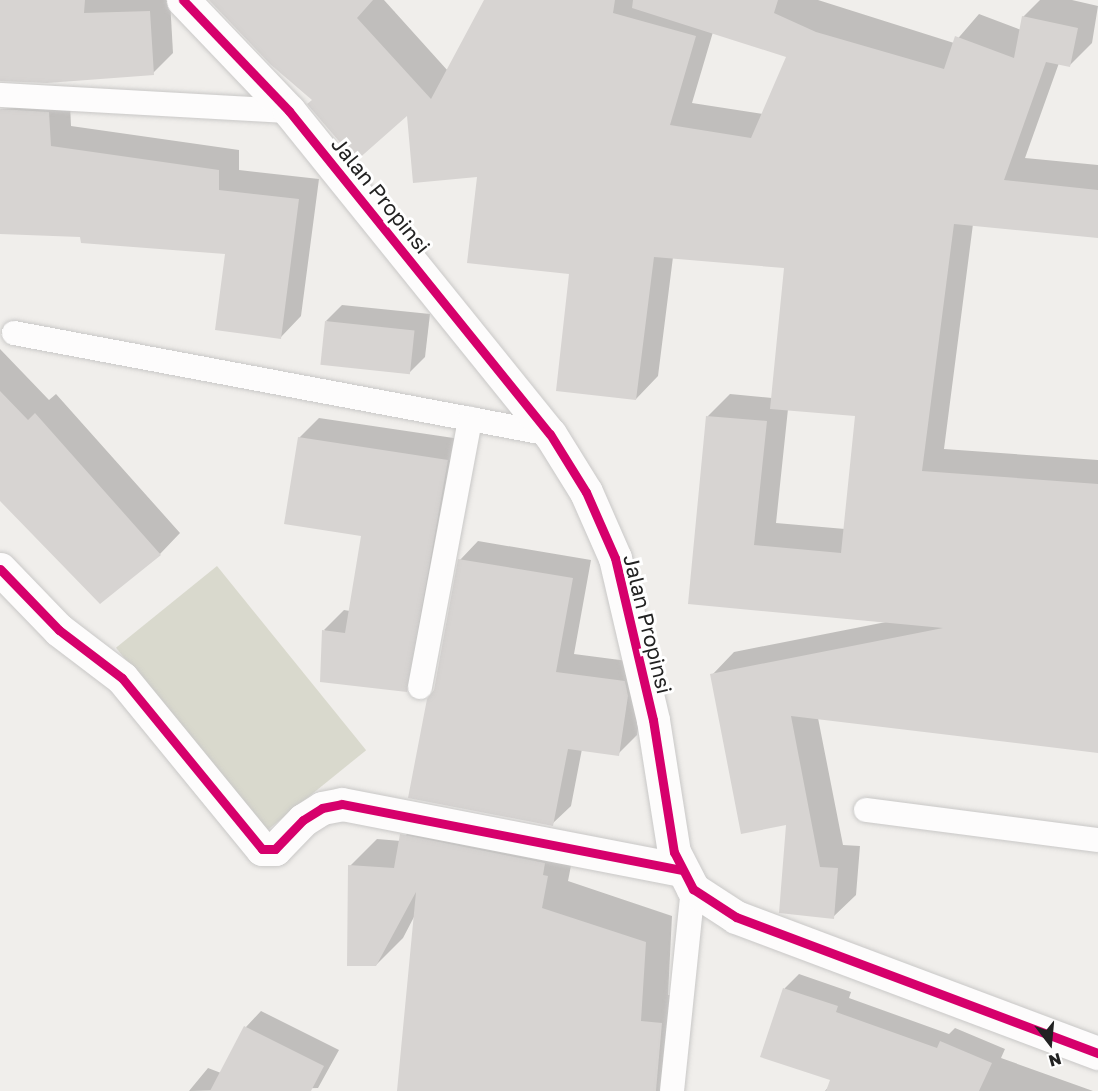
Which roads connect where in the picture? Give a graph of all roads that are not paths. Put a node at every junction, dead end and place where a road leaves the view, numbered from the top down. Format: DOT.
graph roads {
  1 [pos="183,0"];
  2 [pos="0,95"];
  3 [pos="289,111"];
  4 [pos="14,333"];
  5 [pos="470,419"];
  6 [pos="550,434"];
  7 [pos="0,569"];
  8 [pos="420,687"];
  9 [pos="866,810"];
  10 [pos="1098,840"];
  11 [pos="687,880"];
  12 [pos="1098,1053"];
  13 [pos="672,1091"];
  1 -- 3 [label="street, Jalan Propinsi"];
  2 -- 3 [label="lane"];
  3 -- 6 [label="street, Jalan Propinsi"];
  4 -- 5 [label="lane"];
  5 -- 6 [label="lane"];
  5 -- 8 [label="lane"];
  6 -- 11 [label="street, Jalan Propinsi"];
  7 -- 11 [label="street"];
  9 -- 10 [label="lane"];
  11 -- 12 [label="street"];
  11 -- 13 [label="lane"];
}
